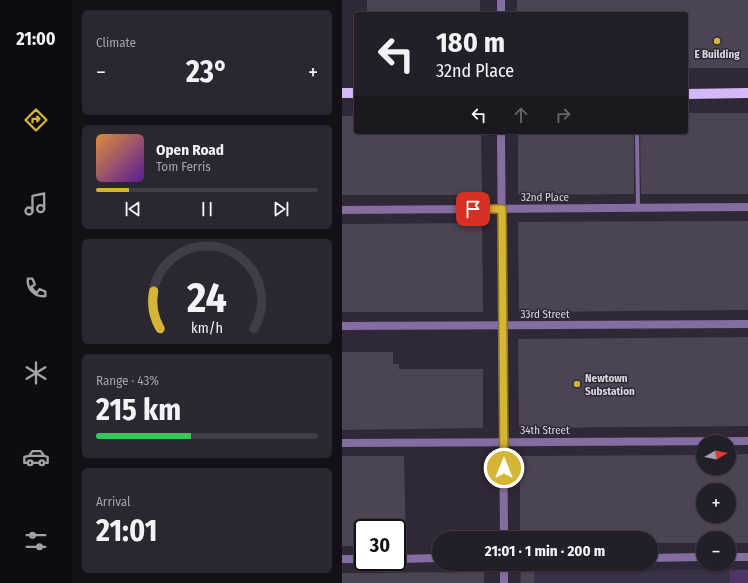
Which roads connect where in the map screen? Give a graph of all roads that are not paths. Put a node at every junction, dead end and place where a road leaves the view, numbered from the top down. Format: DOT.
graph roads {
  1 [pos="501,0"];
  2 [pos="501,12"];
  3 [pos="342,93"];
  4 [pos="354,93"];
  5 [pos="748,93"];
  6 [pos="688,94"];
  7 [pos="501,134"];
  8 [pos="637,134"];
  9 [pos="748,207"];
  10 [pos="638,208"];
  11 [pos="502,209"];
  12 [pos="342,210"];
  13 [pos="748,324"];
  14 [pos="502,325"];
  15 [pos="342,326"];
  16 [pos="748,441"];
  17 [pos="342,442"];
  18 [pos="503,442"];
  19 [pos="504,531"];
  20 [pos="696,557"];
  21 [pos="736,557"];
  22 [pos="748,557"];
  23 [pos="432,558"];
  24 [pos="658,558"];
  25 [pos="342,559"];
  26 [pos="354,559"];
  27 [pos="406,559"];
  28 [pos="504,571"];
  29 [pos="504,583"];
  1 -- 2 [label="street"];
  3 -- 4 [label="main road"];
  5 -- 6 [label="main road"];
  7 -- 11 [label="street"];
  8 -- 10 [label="lane"];
  9 -- 10 [label="street, 32nd Place"];
  10 -- 11 [label="street, 32nd Place"];
  11 -- 12 [label="street, 32nd Place"];
  11 -- 14 [label="street"];
  13 -- 14 [label="street, 33rd Street"];
  14 -- 15 [label="street, 33rd Street"];
  14 -- 18 [label="street"];
  16 -- 18 [label="street, 34th Street"];
  17 -- 18 [label="street, 34th Street"];
  18 -- 19 [label="street"];
  20 -- 24 [label="street"];
  21 -- 22 [label="street"];
  23 -- 27 [label="street"];
  25 -- 26 [label="street"];
  28 -- 29 [label="street"];
}
